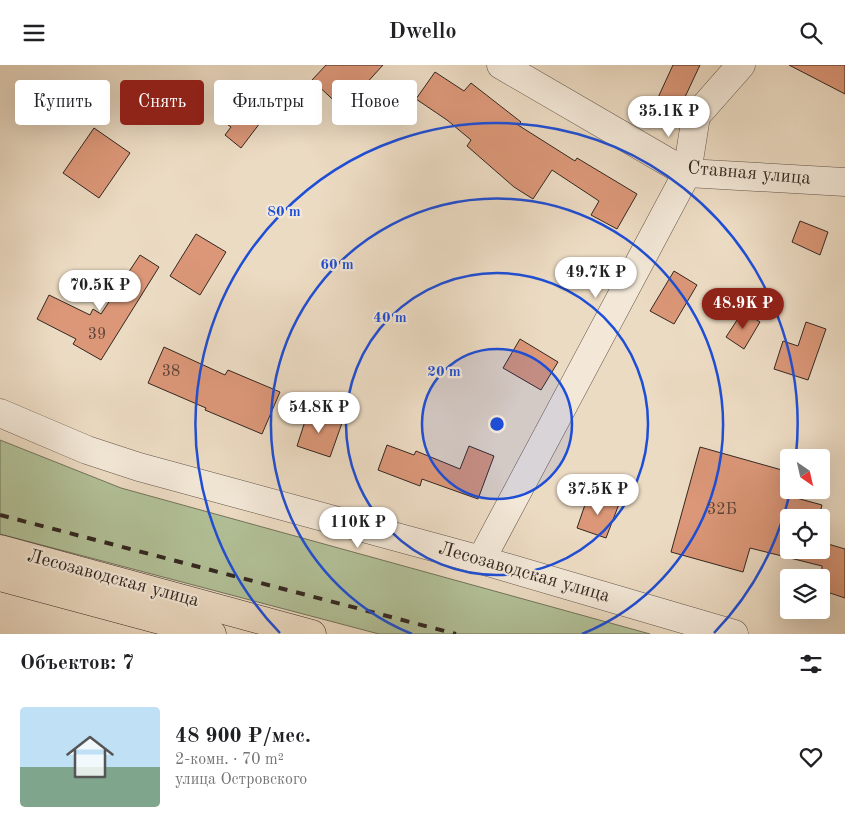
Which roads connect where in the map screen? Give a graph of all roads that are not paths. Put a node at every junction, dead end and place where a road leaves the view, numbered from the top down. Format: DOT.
graph roads {
  1 [pos="501,65"];
  2 [pos="741,65"];
  3 [pos="687,173"];
  4 [pos="845,182"];
  5 [pos="0,413"];
  6 [pos="0,549"];
  7 [pos="481,560"];
  8 [pos="0,577"];
  9 [pos="212,634"];
  10 [pos="312,634"];
  11 [pos="734,634"];
  1 -- 3 [label="street, Ставная улица"];
  2 -- 3 [label="street"];
  3 -- 4 [label="street, Ставная улица"];
  3 -- 7 [label="street"];
  5 -- 7 [label="street, Лесозаводская улица"];
  6 -- 10 [label="main road, Лесозаводская улица"];
  7 -- 11 [label="street, Лесозаводская улица"];
  8 -- 9 [label="main road, Лесозаводская улица"];
}
